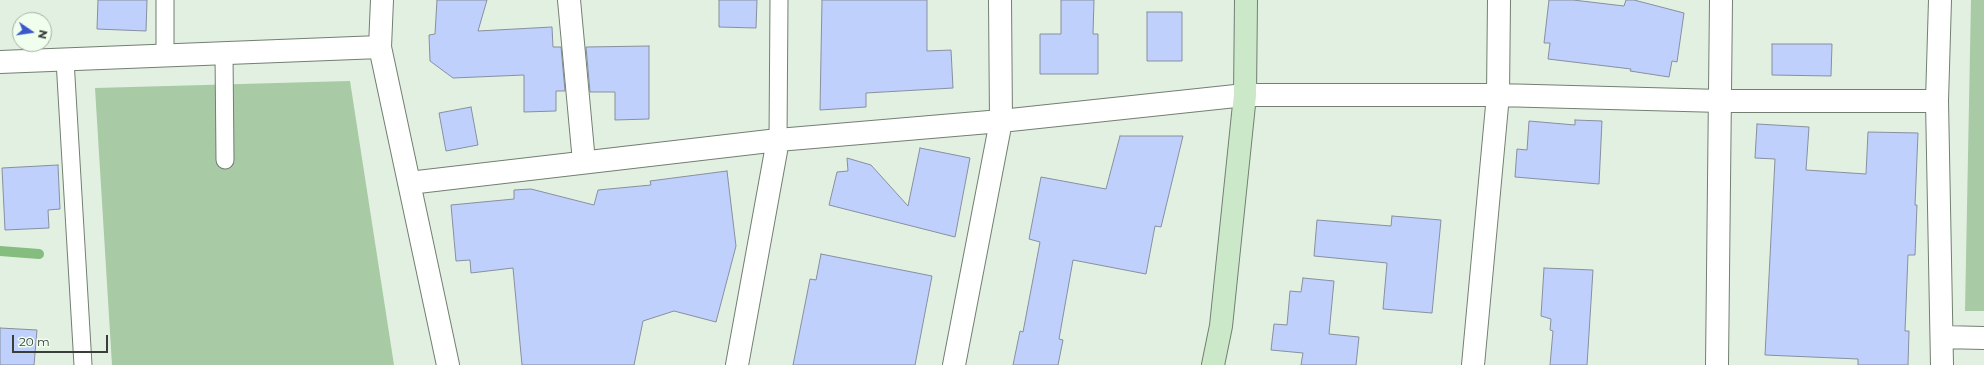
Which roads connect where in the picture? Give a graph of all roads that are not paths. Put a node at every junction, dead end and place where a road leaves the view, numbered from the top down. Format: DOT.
graph roads {
  1 [pos="165,0"];
  2 [pos="382,0"];
  3 [pos="569,0"];
  4 [pos="779,0"];
  5 [pos="1000,0"];
  6 [pos="1246,0"];
  7 [pos="1499,0"];
  8 [pos="1721,0"];
  9 [pos="1940,0"];
  10 [pos="380,47"];
  11 [pos="224,54"];
  12 [pos="165,56"];
  13 [pos="65,60"];
  14 [pos="0,62"];
  15 [pos="1498,95"];
  16 [pos="1245,96"];
  17 [pos="1721,101"];
  18 [pos="1937,101"];
  19 [pos="1001,121"];
  20 [pos="778,140"];
  21 [pos="225,160"];
  22 [pos="584,162"];
  23 [pos="409,183"];
  24 [pos="1942,337"];
  25 [pos="1984,338"];
  26 [pos="83,365"];
  27 [pos="448,365"];
  28 [pos="737,365"];
  29 [pos="954,365"];
  30 [pos="1213,365"];
  31 [pos="1473,365"];
  32 [pos="1717,365"];
  33 [pos="1942,365"];
  1 -- 12 [label="lane"];
  2 -- 10 [label="street"];
  3 -- 22 [label="street"];
  4 -- 20 [label="lane"];
  5 -- 19 [label="street"];
  6 -- 16 [label="street"];
  7 -- 15 [label="street"];
  8 -- 17 [label="street"];
  9 -- 18 [label="street"];
  10 -- 11 [label="street"];
  10 -- 23 [label="street"];
  11 -- 12 [label="street"];
  11 -- 21 [label="lane"];
  12 -- 13 [label="street"];
  13 -- 14 [label="street"];
  13 -- 26 [label="lane"];
  15 -- 16 [label="street"];
  15 -- 17 [label="street"];
  15 -- 31 [label="street"];
  16 -- 19 [label="street"];
  16 -- 30 [label="street"];
  17 -- 18 [label="street"];
  17 -- 32 [label="street"];
  18 -- 24 [label="street"];
  19 -- 20 [label="street"];
  19 -- 29 [label="street"];
  20 -- 22 [label="street"];
  20 -- 28 [label="street"];
  22 -- 23 [label="street"];
  23 -- 27 [label="street"];
  24 -- 25 [label="street"];
  24 -- 33 [label="street"];
}
